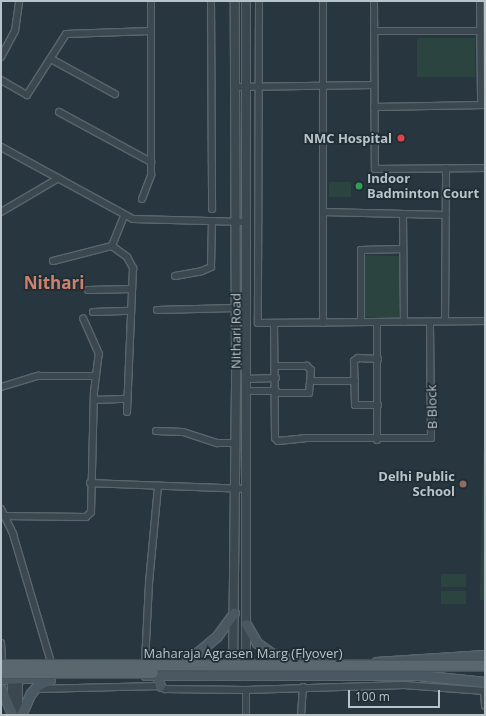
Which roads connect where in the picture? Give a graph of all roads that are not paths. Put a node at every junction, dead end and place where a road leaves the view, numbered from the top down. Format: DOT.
graph roads {
  1 [pos="19,1"];
  2 [pos="151,1"];
  3 [pos="211,1"];
  4 [pos="235,1"];
  5 [pos="246,1"];
  6 [pos="259,1"];
  7 [pos="323,1"];
  8 [pos="374,1"];
  9 [pos="480,1"];
  10 [pos="151,31"];
  11 [pos="374,31"];
  12 [pos="480,31"];
  13 [pos="1,57"];
  14 [pos="51,59"];
  15 [pos="1,80"];
  16 [pos="374,85"];
  17 [pos="259,86"];
  18 [pos="323,86"];
  19 [pos="235,87"];
  20 [pos="246,87"];
  21 [pos="115,94"];
  22 [pos="483,105"];
  23 [pos="374,107"];
  24 [pos="58,112"];
  25 [pos="1,147"];
  26 [pos="151,162"];
  27 [pos="446,168"];
  28 [pos="485,168"];
  29 [pos="57,179"];
  30 [pos="142,199"];
  31 [pos="212,209"];
  32 [pos="1,212"];
  33 [pos="323,212"];
  34 [pos="403,214"];
  35 [pos="446,215"];
  36 [pos="124,216"];
  37 [pos="212,222"];
  38 [pos="235,222"];
  39 [pos="246,222"];
  40 [pos="112,246"];
  41 [pos="403,249"];
  42 [pos="54,261"];
  43 [pos="175,276"];
  44 [pos="132,289"];
  45 [pos="88,290"];
  46 [pos="236,308"];
  47 [pos="157,310"];
  48 [pos="131,311"];
  49 [pos="93,312"];
  50 [pos="83,318"];
  51 [pos="445,321"];
  52 [pos="485,321"];
  53 [pos="360,322"];
  54 [pos="377,322"];
  55 [pos="404,322"];
  56 [pos="430,322"];
  57 [pos="274,323"];
  58 [pos="323,323"];
  59 [pos="378,359"];
  60 [pos="246,360"];
  61 [pos="236,361"];
  62 [pos="276,366"];
  63 [pos="95,376"];
  64 [pos="276,378"];
  65 [pos="246,379"];
  66 [pos="310,381"];
  67 [pos="355,381"];
  68 [pos="1,387"];
  69 [pos="246,391"];
  70 [pos="276,392"];
  71 [pos="94,400"];
  72 [pos="127,400"];
  73 [pos="378,405"];
  74 [pos="127,412"];
  75 [pos="156,431"];
  76 [pos="377,440"];
  77 [pos="235,443"];
  78 [pos="90,483"];
  79 [pos="158,486"];
  80 [pos="235,489"];
  81 [pos="246,489"];
  82 [pos="1,509"];
  83 [pos="6,516"];
  84 [pos="234,613"];
  85 [pos="246,624"];
  86 [pos="1,643"];
  87 [pos="485,655"];
  88 [pos="430,657"];
  89 [pos="177,661"];
  90 [pos="234,661"];
  91 [pos="246,661"];
  92 [pos="296,661"];
  93 [pos="1,662"];
  94 [pos="51,662"];
  95 [pos="145,662"];
  96 [pos="485,666"];
  97 [pos="1,673"];
  98 [pos="485,673"];
  99 [pos="157,675"];
  100 [pos="232,676"];
  101 [pos="246,676"];
  102 [pos="432,676"];
  103 [pos="59,677"];
  104 [pos="15,679"];
  105 [pos="1,680"];
  106 [pos="160,686"];
  107 [pos="303,687"];
  108 [pos="35,688"];
  109 [pos="485,688"];
  110 [pos="1,689"];
  111 [pos="246,690"];
  112 [pos="485,706"];
  113 [pos="16,715"];
  114 [pos="246,715"];
  115 [pos="301,715"];
  1 -- 13 [label="street"];
  2 -- 10 [label="street"];
  3 -- 31 [label="street"];
  4 -- 19 [label="street, Nithari Road"];
  5 -- 20 [label="street"];
  6 -- 17 [label="street"];
  7 -- 18 [label="street"];
  8 -- 11 [label="street"];
  9 -- 12 [label="street"];
  10 -- 14 [label="street"];
  10 -- 26 [label="street"];
  11 -- 12 [label="street"];
  11 -- 16 [label="street"];
  12 -- 22 [label="street"];
  14 -- 15 [label="street"];
  14 -- 21 [label="street"];
  16 -- 18 [label="street"];
  16 -- 23 [label="street"];
  17 -- 18 [label="street"];
  17 -- 20 [label="street"];
  17 -- 57 [label="street"];
  18 -- 33 [label="street"];
  19 -- 20 [label="street"];
  19 -- 38 [label="street, Nithari Road"];
  20 -- 39 [label="street"];
  22 -- 23 [label="street"];
  23 -- 27 [label="street"];
  24 -- 26 [label="street"];
  25 -- 29 [label="street"];
  26 -- 30 [label="street"];
  27 -- 28 [label="street"];
  27 -- 35 [label="street"];
  29 -- 32 [label="street"];
  29 -- 36 [label="street"];
  33 -- 34 [label="street"];
  33 -- 58 [label="street"];
  34 -- 35 [label="street"];
  34 -- 41 [label="street"];
  35 -- 51 [label="street"];
  36 -- 37 [label="street"];
  36 -- 40 [label="street"];
  37 -- 38 [label="street"];
  37 -- 43 [label="street"];
  38 -- 39 [label="street"];
  38 -- 46 [label="street, Nithari Road"];
  39 -- 60 [label="street"];
  40 -- 42 [label="street"];
  40 -- 44 [label="street"];
  41 -- 53 [label="street"];
  41 -- 55 [label="street"];
  44 -- 45 [label="street"];
  44 -- 48 [label="street"];
  46 -- 47 [label="street"];
  46 -- 61 [label="street, Nithari Road"];
  48 -- 49 [label="street"];
  48 -- 72 [label="street"];
  50 -- 63 [label="street"];
  51 -- 52 [label="street"];
  51 -- 56 [label="street"];
  53 -- 54 [label="street"];
  53 -- 58 [label="street"];
  54 -- 55 [label="street"];
  54 -- 59 [label="street"];
  55 -- 56 [label="street"];
  56 -- 76 [label="street, B Block"];
  57 -- 58 [label="street"];
  57 -- 62 [label="street, B Block"];
  59 -- 67 [label="street"];
  59 -- 73 [label="street"];
  60 -- 61 [label="street"];
  60 -- 65 [label="street"];
  61 -- 77 [label="street, Nithari Road"];
  62 -- 64 [label="street, B Block"];
  62 -- 66 [label="street"];
  63 -- 68 [label="street"];
  63 -- 71 [label="street"];
  64 -- 65 [label="street"];
  64 -- 70 [label="street, B Block"];
  65 -- 69 [label="street"];
  66 -- 67 [label="street"];
  66 -- 70 [label="street"];
  67 -- 73 [label="street"];
  69 -- 70 [label="street"];
  69 -- 81 [label="street"];
  70 -- 76 [label="street, B Block"];
  71 -- 72 [label="street"];
  71 -- 78 [label="street"];
  72 -- 74 [label="street"];
  73 -- 76 [label="street"];
  75 -- 77 [label="street"];
  77 -- 80 [label="street, Nithari Road"];
  78 -- 79 [label="street"];
  78 -- 83 [label="street"];
  79 -- 80 [label="street"];
  79 -- 95 [label="street"];
  80 -- 81 [label="street"];
  80 -- 84 [label="street, Nithari Road"];
  81 -- 85 [label="street"];
  82 -- 83 [label="street"];
  83 -- 94 [label="street"];
  84 -- 89 [label="main road"];
  84 -- 90 [label="street, Nithari Road"];
  85 -- 91 [label="street"];
  85 -- 92 [label="main road"];
  86 -- 93 [label="street"];
  87 -- 88 [label="main road"];
  88 -- 92 [label="main road"];
  88 -- 102 [label="main road"];
  89 -- 90 [label="main road"];
  89 -- 95 [label="main road"];
  90 -- 91 [label="main road"];
  90 -- 100 [label="street, Nithari Road"];
  91 -- 92 [label="main road"];
  91 -- 101 [label="street"];
  93 -- 94 [label="main road"];
  93 -- 96 [label="main road, Maharaja Agrasen Marg (Flyover), bridge"];
  94 -- 95 [label="main road"];
  97 -- 98 [label="main road, Maharaja Agrasen Marg (Flyover), bridge"];
  99 -- 100 [label="main road"];
  99 -- 103 [label="main road"];
  99 -- 106 [label="main road"];
  100 -- 101 [label="main road"];
  101 -- 102 [label="main road"];
  102 -- 109 [label="main road"];
  103 -- 104 [label="main road"];
  103 -- 108 [label="main road"];
  104 -- 105 [label="main road"];
  104 -- 113 [label="street"];
  106 -- 108 [label="street"];
  106 -- 111 [label="street"];
  107 -- 109 [label="street"];
  107 -- 111 [label="street"];
  107 -- 115 [label="street"];
  108 -- 113 [label="main road"];
  109 -- 112 [label="street"];
  110 -- 113 [label="main road"];
  111 -- 114 [label="street"];
}
